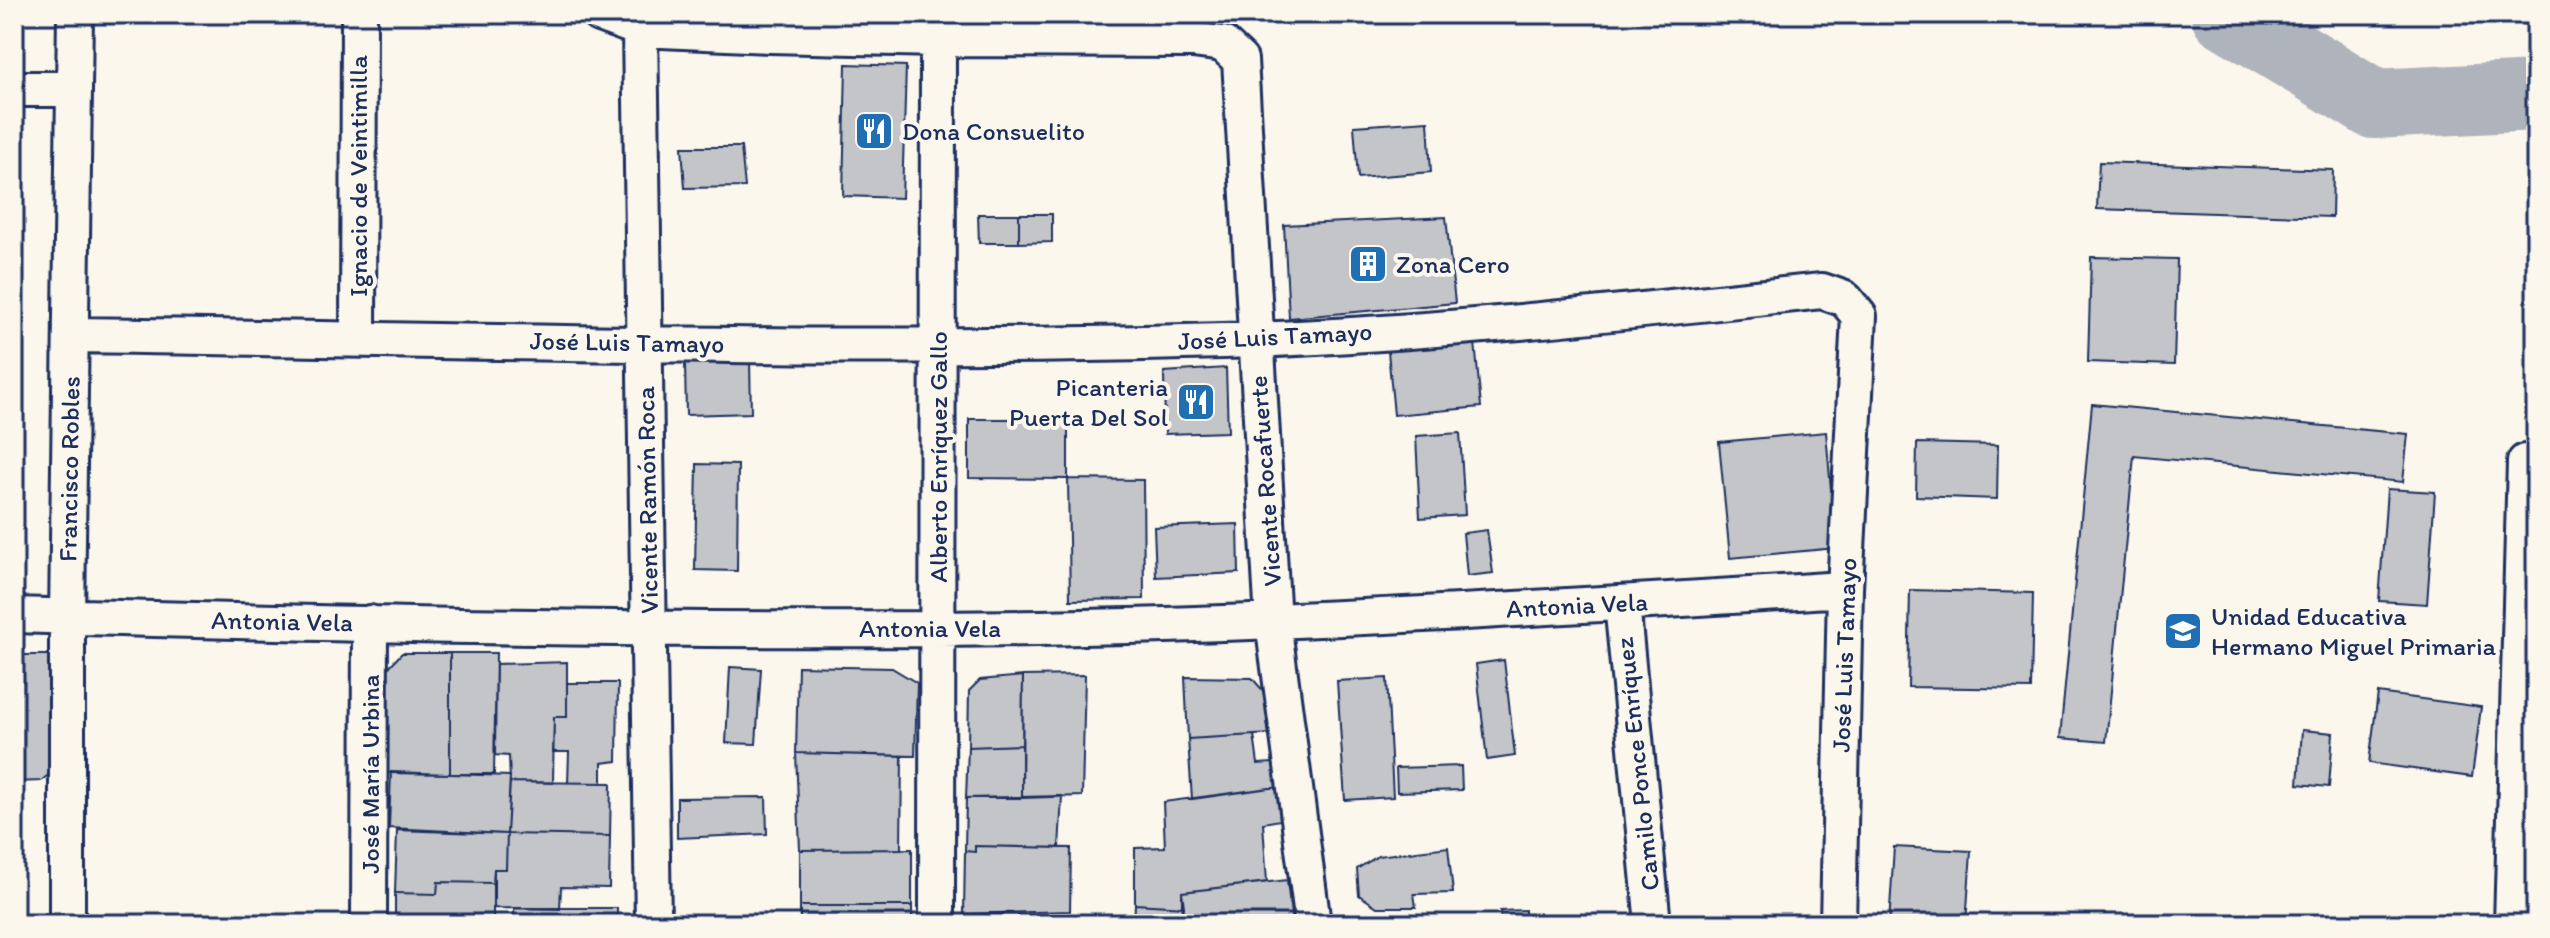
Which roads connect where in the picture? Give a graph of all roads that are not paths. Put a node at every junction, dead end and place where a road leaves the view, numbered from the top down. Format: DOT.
graph roads {
  1 [pos="75,14"];
  2 [pos="359,14"];
  3 [pos="599,14"];
  4 [pos="640,29"];
  5 [pos="938,39"];
  6 [pos="14,89"];
  7 [pos="74,89"];
  8 [pos="71,335"];
  9 [pos="358,339"];
  10 [pos="1256,340"];
  11 [pos="644,343"];
  12 [pos="938,347"];
  13 [pos="2525,462"];
  14 [pos="1845,589"];
  15 [pos="1622,603"];
  16 [pos="14,615"];
  17 [pos="67,617"];
  18 [pos="1273,622"];
  19 [pos="370,623"];
  20 [pos="649,628"];
  21 [pos="937,629"];
  22 [pos="67,924"];
  23 [pos="369,924"];
  24 [pos="653,924"];
  25 [pos="937,924"];
  26 [pos="1313,924"];
  27 [pos="1653,924"];
  28 [pos="1838,924"];
  29 [pos="2512,924"];
  1 -- 7 [label="street, Francisco Robles"];
  2 -- 9 [label="street, Ignacio de Veintimilla"];
  3 -- 4 [label="street"];
  4 -- 5 [label="street"];
  4 -- 11 [label="street, Vicente Ramón Roca"];
  5 -- 10 [label="street, Vicente Rocafuerte"];
  5 -- 12 [label="street, Alberto Enríquez Gallo"];
  6 -- 7 [label="street"];
  7 -- 8 [label="street, Francisco Robles"];
  8 -- 9 [label="street, José Luis Tamayo"];
  8 -- 17 [label="street, Francisco Robles"];
  9 -- 11 [label="street, José Luis Tamayo"];
  10 -- 12 [label="street, José Luis Tamayo"];
  10 -- 14 [label="street, José Luis Tamayo"];
  10 -- 18 [label="street, Vicente Rocafuerte"];
  11 -- 12 [label="street, José Luis Tamayo"];
  11 -- 20 [label="street, Vicente Ramón Roca"];
  12 -- 21 [label="street, Alberto Enríquez Gallo"];
  13 -- 29 [label="street"];
  14 -- 15 [label="street, Antonia Vela"];
  14 -- 28 [label="street, José Luis Tamayo"];
  15 -- 18 [label="street, Antonia Vela"];
  15 -- 27 [label="street, Camilo Ponce Enríquez"];
  16 -- 17 [label="street, Antonia Vela"];
  17 -- 19 [label="street, Antonia Vela"];
  17 -- 22 [label="street, Francisco Robles"];
  18 -- 21 [label="street, Antonia Vela"];
  18 -- 26 [label="street, Vicente Rocafuerte"];
  19 -- 20 [label="street, Antonia Vela"];
  19 -- 23 [label="street, José María Urbina"];
  20 -- 21 [label="street, Antonia Vela"];
  20 -- 24 [label="street, Vicente Ramón Roca"];
  21 -- 25 [label="street, Alberto Enríquez Gallo"];
}
